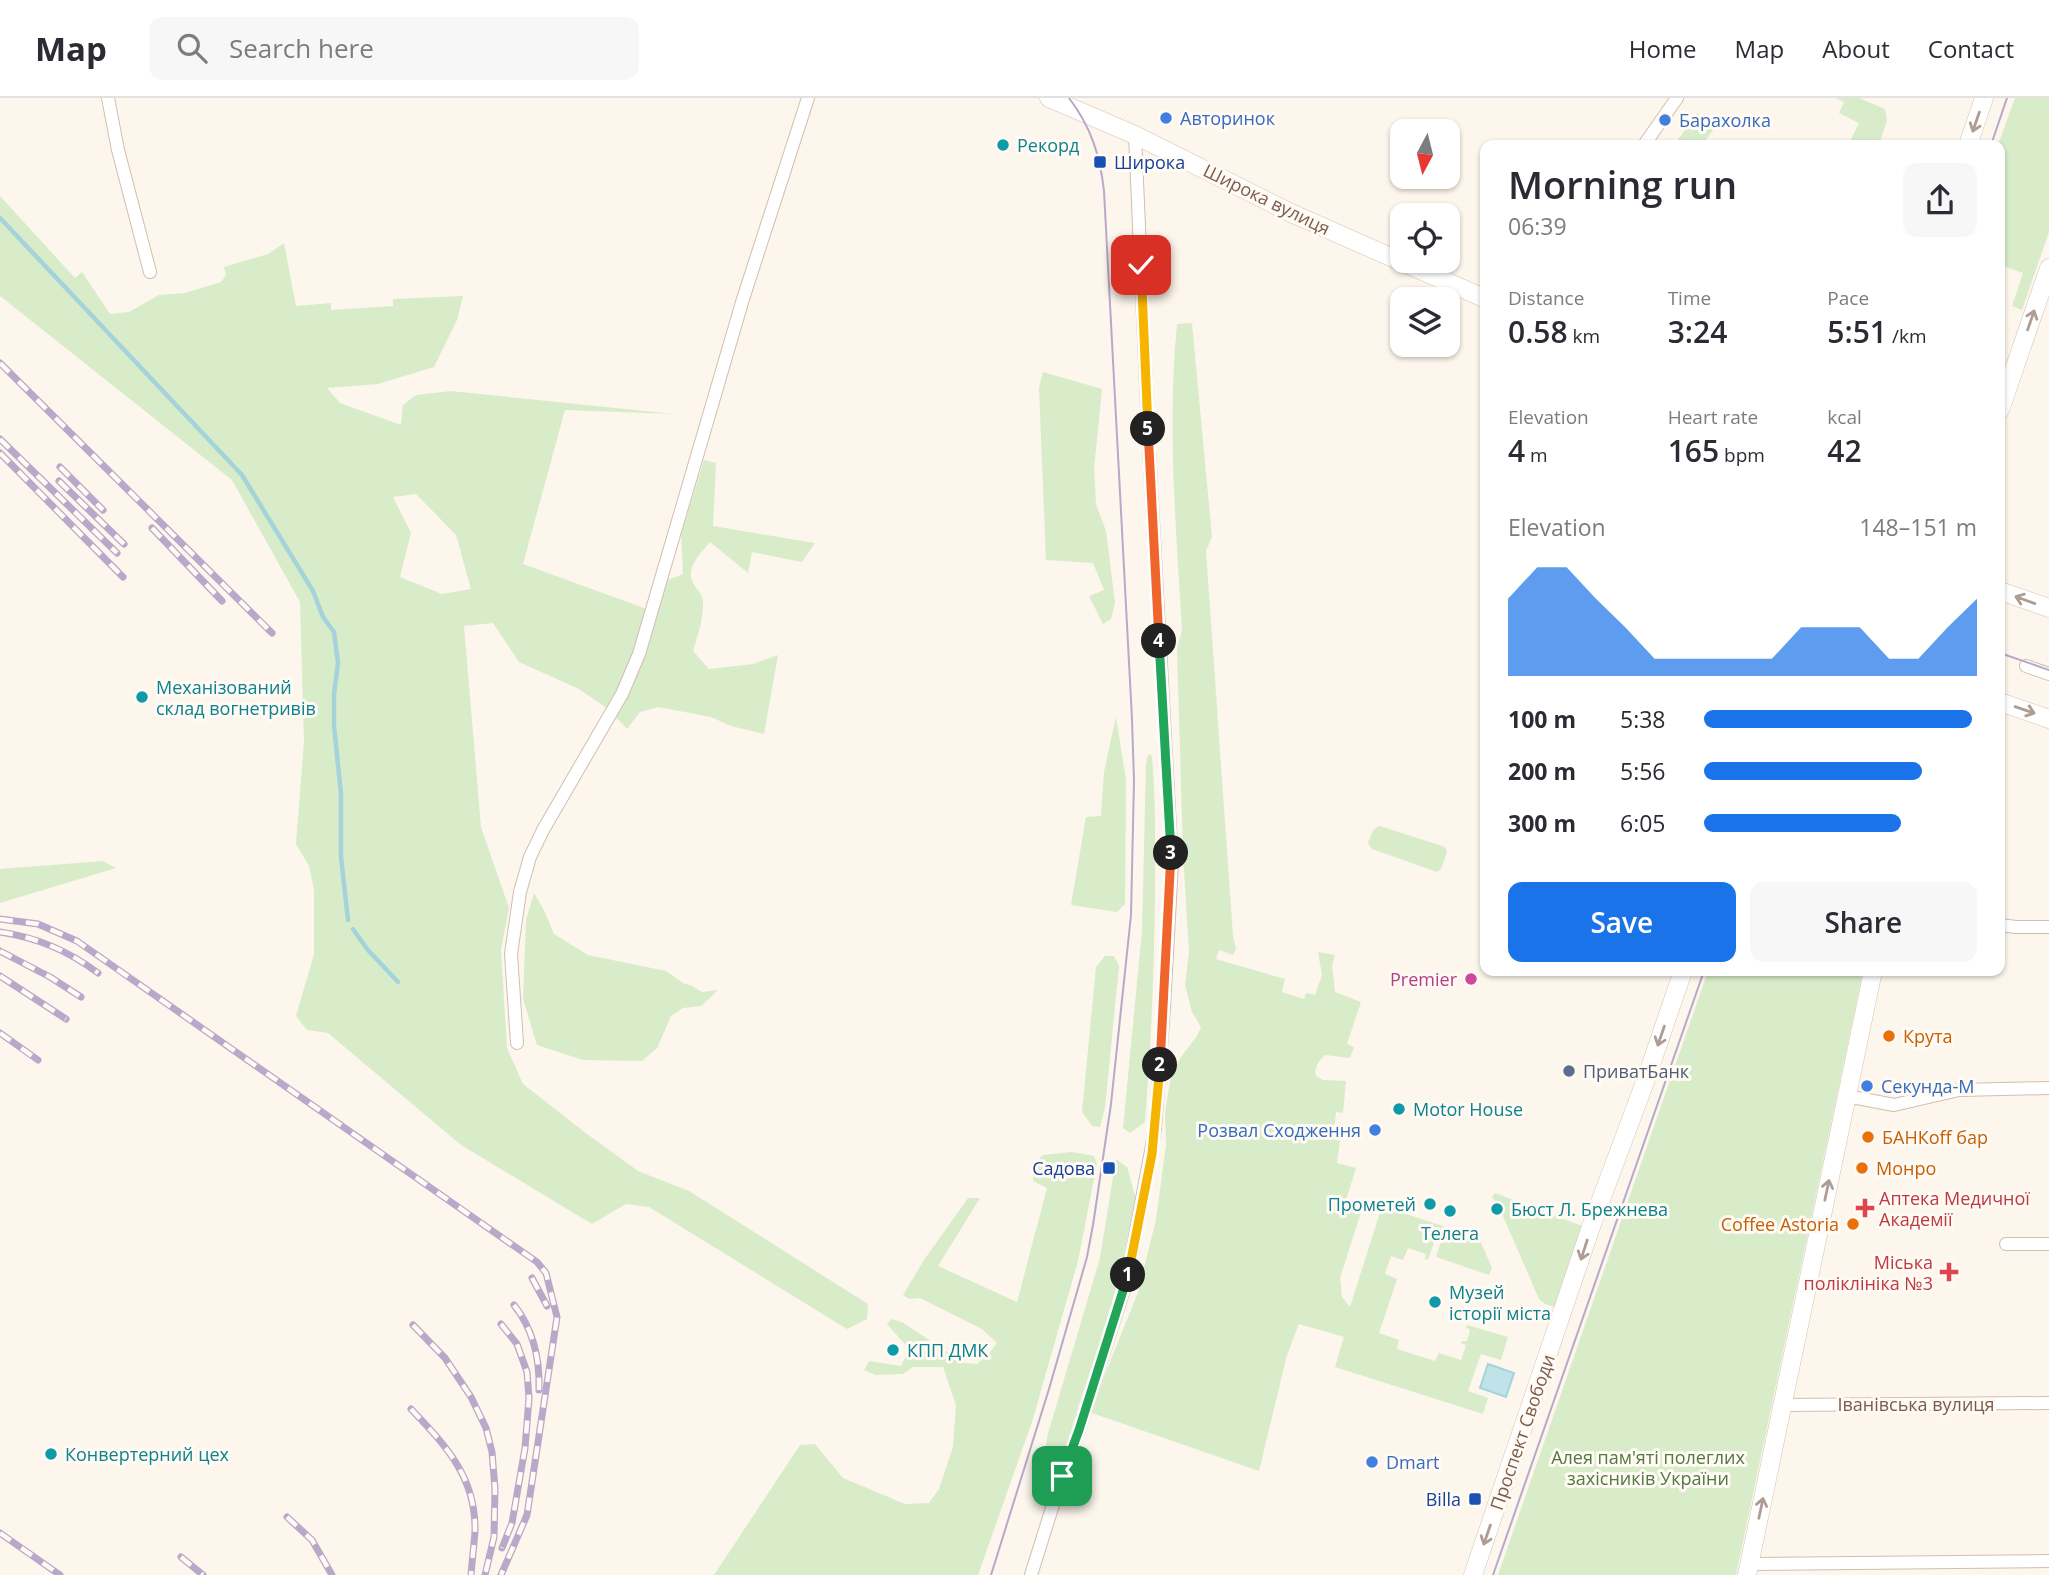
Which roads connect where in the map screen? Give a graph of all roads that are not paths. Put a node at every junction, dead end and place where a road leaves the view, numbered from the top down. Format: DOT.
graph roads {
  1 [pos="108,98"];
  2 [pos="808,98"];
  3 [pos="1049,98"];
  4 [pos="1677,98"];
  5 [pos="1983,98"];
  6 [pos="1135,135"];
  7 [pos="1648,140"];
  8 [pos="1970,140"];
  9 [pos="2049,268"];
  10 [pos="150,272"];
  11 [pos="1480,296"];
  12 [pos="2005,396"];
  13 [pos="2005,593"];
  14 [pos="2049,608"];
  15 [pos="2026,666"];
  16 [pos="2049,674"];
  17 [pos="2005,704"];
  18 [pos="2049,719"];
  19 [pos="2005,926"];
  20 [pos="2049,927"];
  21 [pos="1681,976"];
  22 [pos="1872,976"];
  23 [pos="517,1043"];
  24 [pos="2049,1088"];
  25 [pos="1847,1096"];
  26 [pos="2006,1244"];
  27 [pos="2049,1244"];
  28 [pos="2049,1403"];
  29 [pos="1782,1405"];
  30 [pos="2049,1561"];
  31 [pos="1748,1570"];
  32 [pos="1031,1575"];
  33 [pos="1473,1575"];
  1 -- 10 [label="street"];
  2 -- 23 [label="street"];
  3 -- 6 [label="main road, Широка вулиця"];
  4 -- 7 [label="street"];
  5 -- 8 [label="main road, one-way"];
  6 -- 11 [label="main road, Широка вулиця"];
  6 -- 32 [label="street"];
  12 -- 9 [label="main road, one-way"];
  14 -- 13 [label="main road, one-way"];
  15 -- 16 [label="street"];
  17 -- 18 [label="main road, one-way"];
  19 -- 20 [label="street"];
  21 -- 33 [label="main road, Проспект Свободи, one-way"];
  22 -- 25 [label="main road"];
  24 -- 25 [label="street"];
  29 -- 25 [label="main road, one-way"];
  26 -- 27 [label="street"];
  28 -- 29 [label="street, Іванівська вулиця"];
  31 -- 29 [label="main road, one-way"];
  30 -- 31 [label="street"];
}
